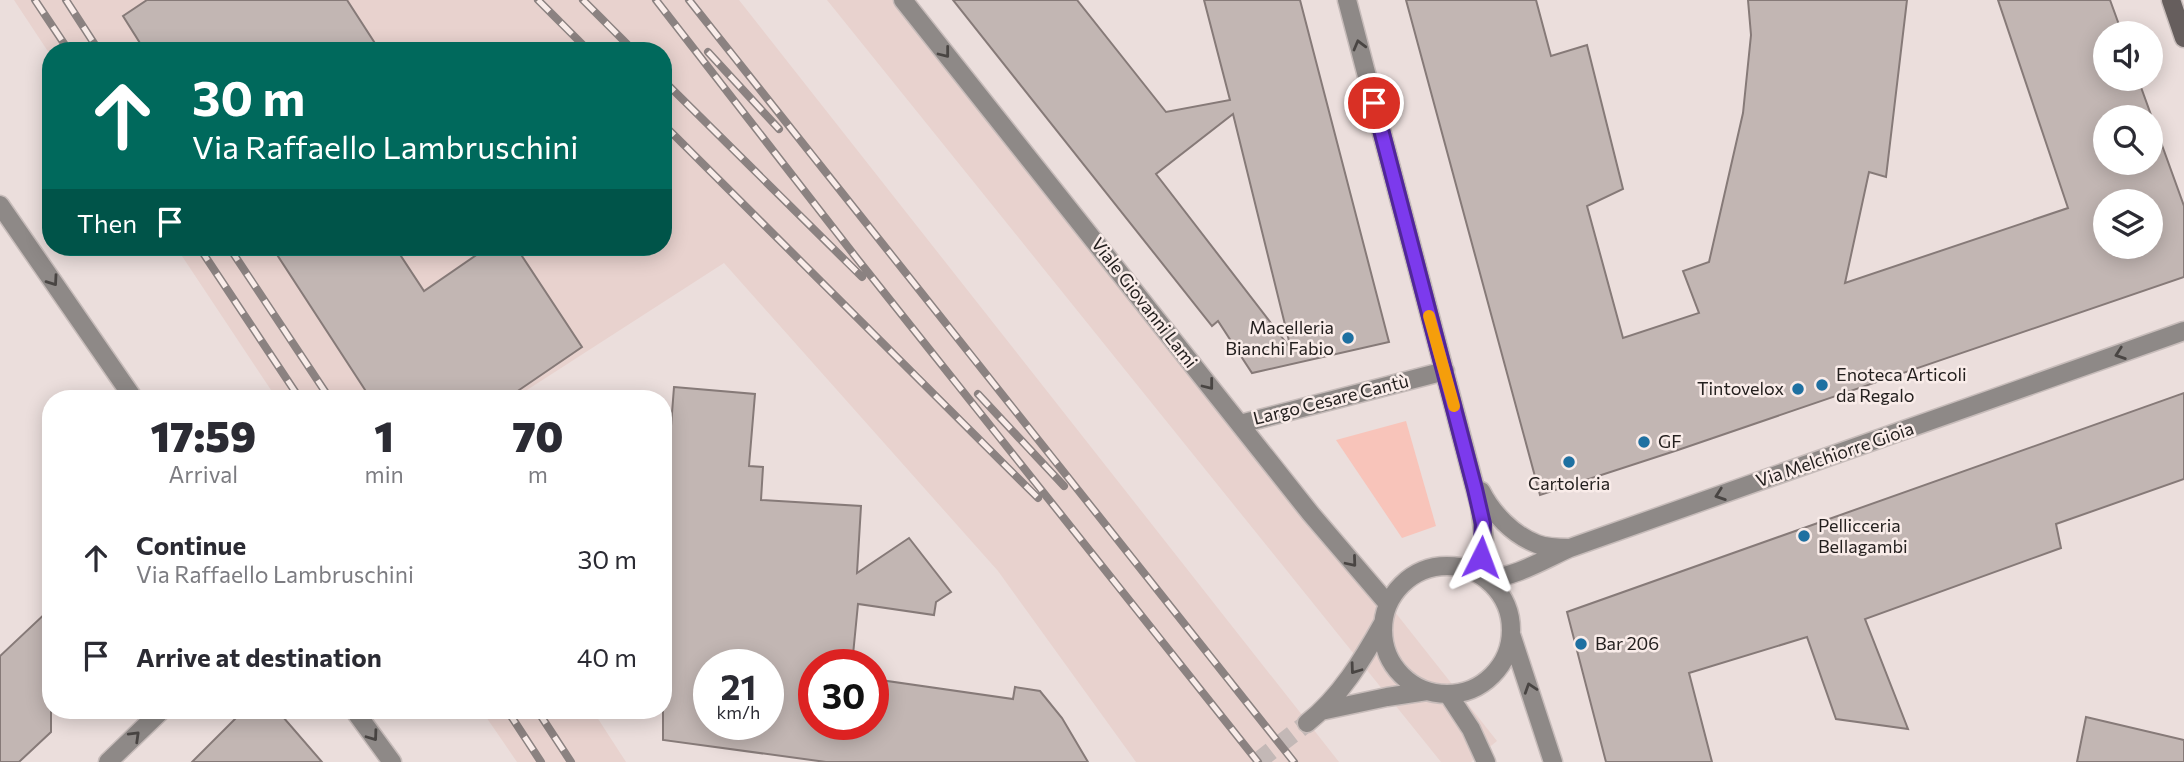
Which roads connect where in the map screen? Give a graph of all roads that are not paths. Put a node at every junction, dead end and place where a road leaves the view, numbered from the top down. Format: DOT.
graph roads {
  1 [pos="903,0"];
  2 [pos="1347,0"];
  3 [pos="2171,0"];
  4 [pos="2184,38"];
  5 [pos="0,205"];
  6 [pos="2184,331"];
  7 [pos="1445,372"];
  8 [pos="128,390"];
  9 [pos="1240,424"];
  10 [pos="1471,471"];
  11 [pos="1570,548"];
  12 [pos="1482,577"];
  13 [pos="1388,604"];
  14 [pos="1383,623"];
  15 [pos="1511,634"];
  16 [pos="1427,691"];
  17 [pos="1448,694"];
  18 [pos="153,719"];
  19 [pos="361,719"];
  20 [pos="108,762"];
  21 [pos="393,762"];
  22 [pos="1486,762"];
  23 [pos="1553,762"];
  1 -- 9 [label="street, Viale Giovanni Lami, one-way"];
  7 -- 2 [label="street, one-way"];
  3 -- 4 [label="street"];
  5 -- 8 [label="street, one-way"];
  6 -- 11 [label="street, Via Melchiorre Gioia, one-way"];
  7 -- 9 [label="street, Largo Cesare Cantù"];
  7 -- 10 [label="street"];
  9 -- 13 [label="street, Viale Giovanni Lami, one-way"];
  10 -- 11 [label="street"];
  10 -- 12 [label="street"];
  11 -- 12 [label="street, Via Melchiorre Gioia"];
  12 -- 13 [label="street"];
  12 -- 15 [label="street"];
  13 -- 14 [label="street"];
  14 -- 16 [label="street"];
  14 -- 16 [label="street, one-way"];
  15 -- 17 [label="street"];
  23 -- 15 [label="street, one-way"];
  16 -- 17 [label="street"];
  17 -- 22 [label="street"];
  20 -- 18 [label="street, one-way"];
  19 -- 21 [label="street, one-way"];
}
